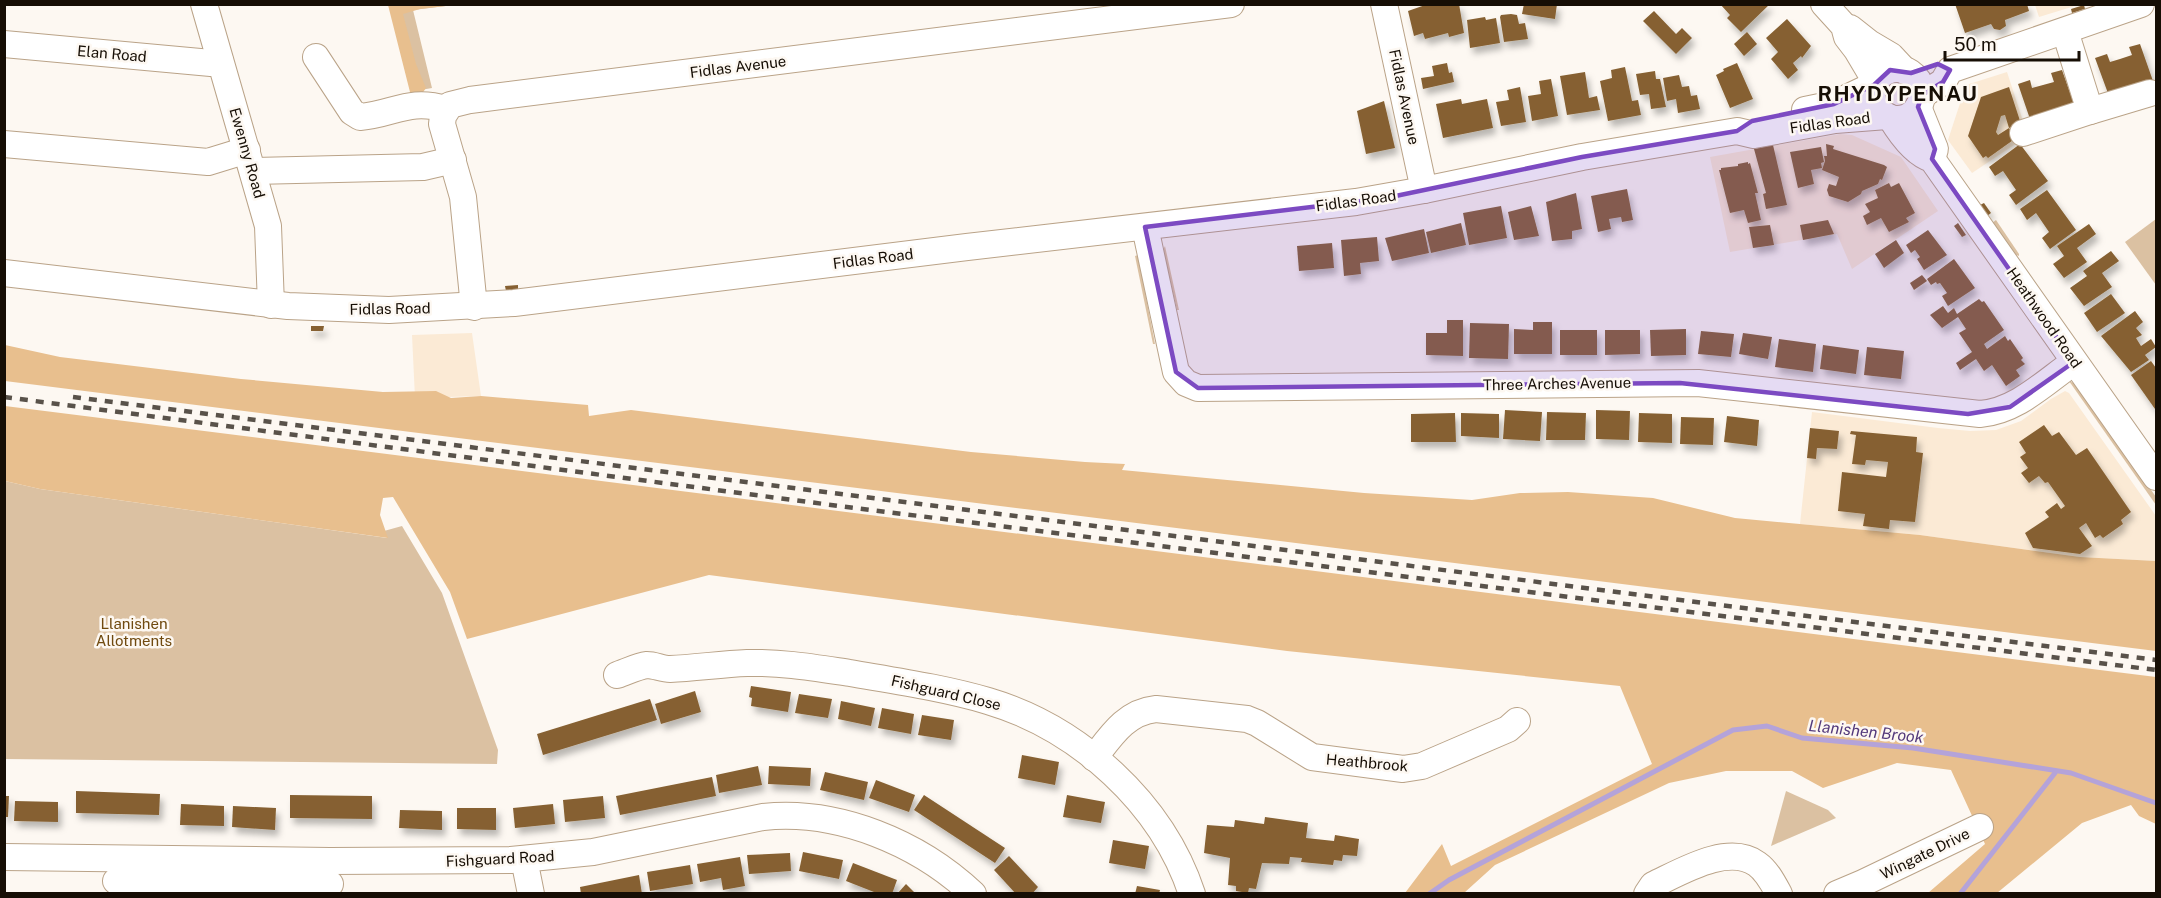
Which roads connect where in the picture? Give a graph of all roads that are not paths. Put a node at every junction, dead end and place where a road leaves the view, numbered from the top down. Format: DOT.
graph roads {
  1 [pos="204,4"];
  2 [pos="1232,4"];
  3 [pos="1384,4"];
  4 [pos="1824,4"];
  5 [pos="2141,4"];
  6 [pos="1844,26"];
  7 [pos="2065,31"];
  8 [pos="4,44"];
  9 [pos="316,57"];
  10 [pos="220,61"];
  11 [pos="1875,83"];
  12 [pos="1914,86"];
  13 [pos="2150,93"];
  14 [pos="446,109"];
  15 [pos="2090,111"];
  16 [pos="1889,117"];
  17 [pos="1737,131"];
  18 [pos="2023,133"];
  19 [pos="4,144"];
  20 [pos="1932,159"];
  21 [pos="453,160"];
  22 [pos="250,161"];
  23 [pos="1424,190"];
  24 [pos="1145,227"];
  25 [pos="4,273"];
  26 [pos="271,305"];
  27 [pos="474,307"];
  28 [pos="2074,362"];
  29 [pos="2157,477"];
  30 [pos="617,675"];
  31 [pos="1517,721"];
  32 [pos="1094,758"];
  33 [pos="1980,827"];
  34 [pos="4,856"];
  35 [pos="524,859"];
  36 [pos="116,878"];
  37 [pos="330,880"];
  38 [pos="531,894"];
  39 [pos="973,894"];
  40 [pos="1192,894"];
  41 [pos="1647,894"];
  42 [pos="1779,894"];
  43 [pos="1838,894"];
  1 -- 10 [label="street, Ewenny Road"];
  2 -- 14 [label="street, Fidlas Avenue"];
  3 -- 23 [label="street, Fidlas Avenue"];
  4 -- 6 [label="street"];
  5 -- 7 [label="street"];
  6 -- 11 [label="street"];
  6 -- 12 [label="street"];
  7 -- 12 [label="street"];
  7 -- 15 [label="street"];
  8 -- 10 [label="street, Elan Road"];
  9 -- 14 [label="street"];
  10 -- 22 [label="street, Ewenny Road"];
  11 -- 12 [label="street"];
  11 -- 16 [label="street"];
  11 -- 17 [label="street, Fidlas Road"];
  12 -- 16 [label="street"];
  12 -- 20 [label="street, Heathwood Road"];
  13 -- 15 [label="street"];
  14 -- 21 [label="street"];
  15 -- 18 [label="street"];
  16 -- 17 [label="street, Fidlas Road"];
  16 -- 20 [label="street, Heathwood Road"];
  17 -- 23 [label="street, Fidlas Road"];
  19 -- 22 [label="street"];
  20 -- 28 [label="street, Heathwood Road"];
  21 -- 22 [label="street"];
  21 -- 27 [label="street"];
  22 -- 26 [label="street, Ewenny Road"];
  23 -- 24 [label="street, Fidlas Road"];
  24 -- 27 [label="street, Fidlas Road"];
  24 -- 28 [label="street, Three Arches Avenue"];
  25 -- 26 [label="street, Fidlas Road"];
  26 -- 27 [label="street, Fidlas Road"];
  28 -- 29 [label="street, Heathwood Road"];
  30 -- 32 [label="street, Fishguard Close"];
  31 -- 32 [label="street, Heathbrook"];
  32 -- 40 [label="street, Fishguard Close"];
  33 -- 43 [label="street, Wingate Drive"];
  34 -- 36 [label="street, Fishguard Road"];
  35 -- 37 [label="street, Fishguard Road"];
  35 -- 38 [label="street"];
  35 -- 39 [label="street, Fishguard Road"];
  36 -- 37 [label="street, Fishguard Road"];
  41 -- 42 [label="street"];
}
